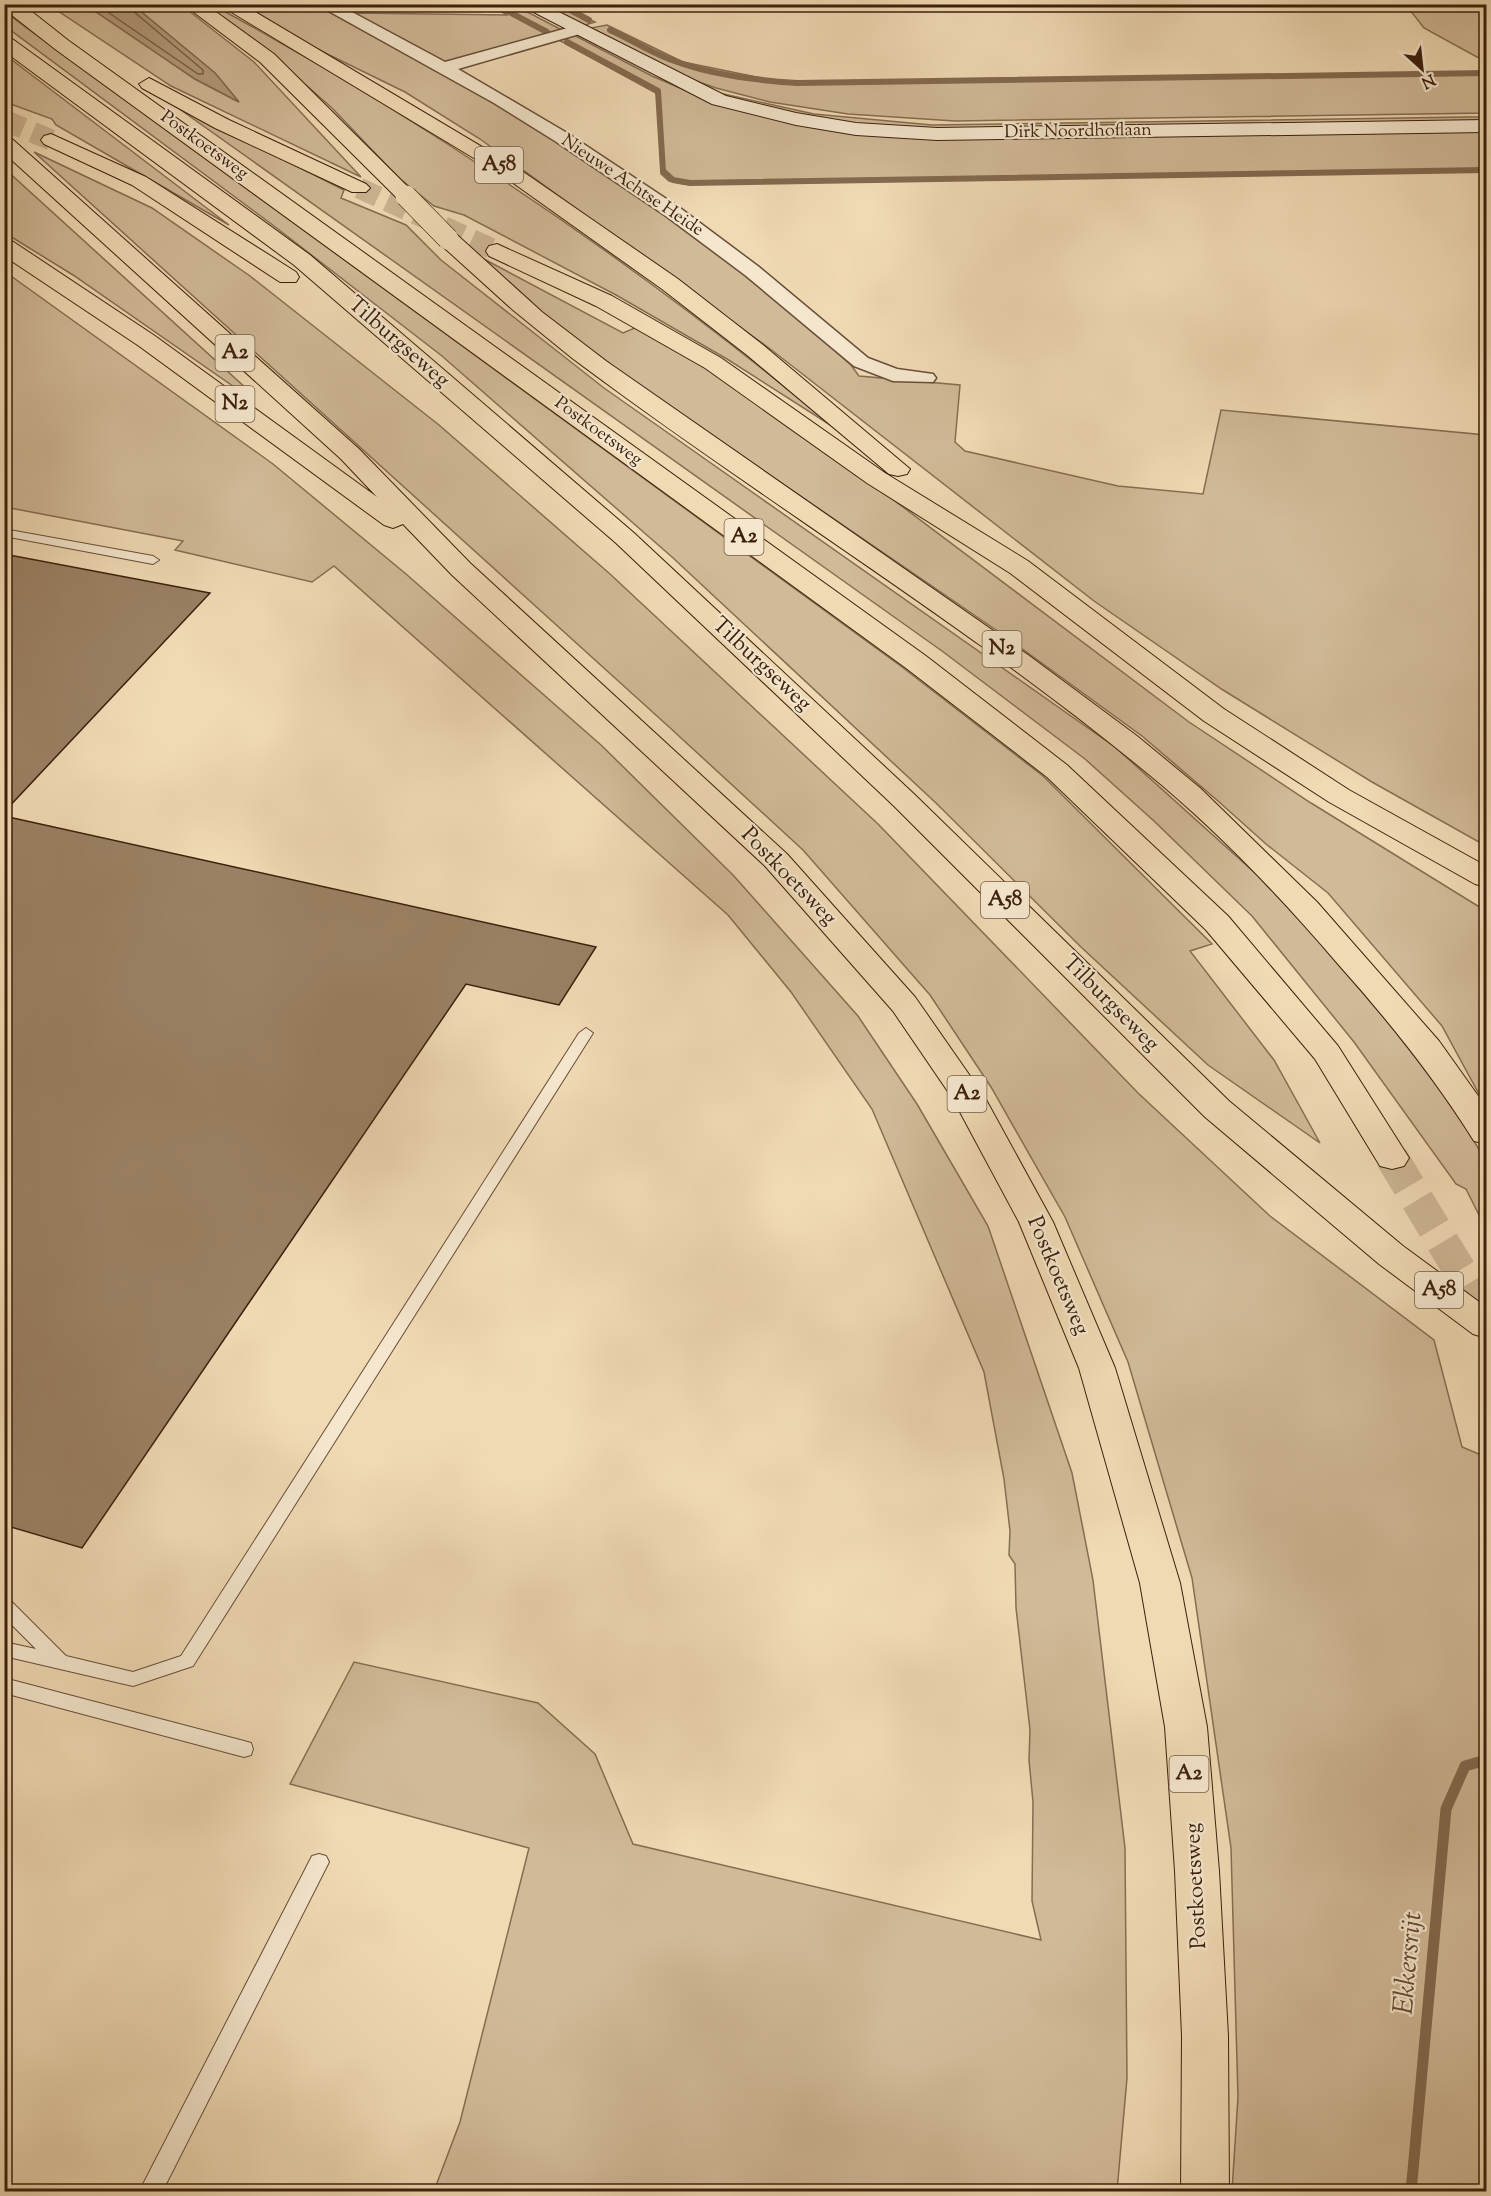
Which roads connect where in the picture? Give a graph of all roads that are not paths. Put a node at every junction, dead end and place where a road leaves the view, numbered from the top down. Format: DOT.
graph roads {
  1 [pos="10,4"];
  2 [pos="17,4"];
  3 [pos="192,4"];
  4 [pos="227,4"];
  5 [pos="324,4"];
  6 [pos="527,4"];
  7 [pos="576,30"];
  8 [pos="4,42"];
  9 [pos="444,68"];
  10 [pos="678,81"];
  11 [pos="1486,115"];
  12 [pos="1486,126"];
  13 [pos="51,140"];
  14 [pos="4,142"];
  15 [pos="359,188"];
  16 [pos="4,246"];
  17 [pos="497,251"];
  18 [pos="926,378"];
  19 [pos="439,379"];
  20 [pos="4,532"];
  21 [pos="153,560"];
  22 [pos="1019,567"];
  23 [pos="461,569"];
  24 [pos="1486,878"];
  25 [pos="586,1033"];
  26 [pos="1486,1133"];
  27 [pos="1392,1158"];
  28 [pos="1486,1325"];
  29 [pos="4,1605"];
  30 [pos="4,1649"];
  31 [pos="60,1662"];
  32 [pos="4,1685"];
  33 [pos="244,1749"];
  34 [pos="319,1862"];
  35 [pos="150,2192"];
  36 [pos="1204,2192"];
  1 -- 27 [label="highway, Postkoetsweg / A2"];
  2 -- 15 [label="highway"];
  3 -- 26 [label="highway, N2, bridge"];
  4 -- 22 [label="highway, A58"];
  5 -- 9 [label="street, Nieuwe Achtse Heide"];
  6 -- 7 [label="street, Dirk Noordhoflaan"];
  7 -- 9 [label="street"];
  7 -- 10 [label="street, Dirk Noordhoflaan"];
  8 -- 19 [label="highway, Tilburgseweg / A58"];
  9 -- 18 [label="street, Nieuwe Achtse Heide"];
  10 -- 11 [label="street, Dirk Noordhoflaan"];
  10 -- 12 [label="street, Dirk Noordhoflaan"];
  13 -- 19 [label="highway"];
  14 -- 23 [label="highway, Postkoetsweg / A2"];
  16 -- 23 [label="highway, Postkoetsweg / N2"];
  17 -- 22 [label="highway, A58"];
  19 -- 28 [label="highway, Tilburgseweg / A58"];
  20 -- 21 [label="lane"];
  22 -- 24 [label="highway, A58"];
  23 -- 36 [label="highway, Postkoetsweg / A2"];
  25 -- 31 [label="lane"];
  29 -- 31 [label="lane"];
  30 -- 31 [label="lane"];
  32 -- 33 [label="lane"];
  34 -- 35 [label="lane"];
}
